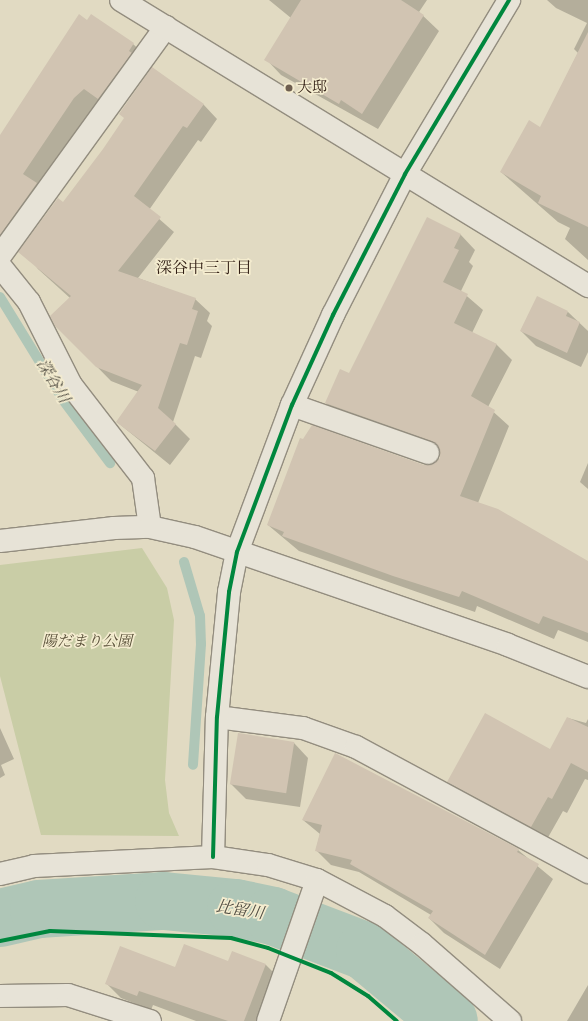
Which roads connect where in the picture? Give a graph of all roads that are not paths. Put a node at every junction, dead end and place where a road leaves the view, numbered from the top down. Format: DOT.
graph roads {
  1 [pos="121,0"];
  2 [pos="509,0"];
  3 [pos="166,27"];
  4 [pos="405,174"];
  5 [pos="0,256"];
  6 [pos="0,266"];
  7 [pos="588,286"];
  8 [pos="292,405"];
  9 [pos="428,453"];
  10 [pos="150,527"];
  11 [pos="0,541"];
  12 [pos="237,552"];
  13 [pos="588,677"];
  14 [pos="217,717"];
  15 [pos="213,857"];
  16 [pos="588,872"];
  17 [pos="0,874"];
  18 [pos="317,880"];
  19 [pos="0,996"];
  20 [pos="150,1021"];
  21 [pos="268,1021"];
  22 [pos="510,1021"];
  1 -- 3 [label="street"];
  2 -- 4 [label="street"];
  3 -- 4 [label="street"];
  3 -- 5 [label="street"];
  4 -- 7 [label="street"];
  4 -- 8 [label="street"];
  6 -- 10 [label="street"];
  8 -- 9 [label="street"];
  8 -- 12 [label="street"];
  10 -- 11 [label="street"];
  10 -- 12 [label="street"];
  12 -- 13 [label="street"];
  12 -- 14 [label="street"];
  14 -- 15 [label="street"];
  14 -- 16 [label="street"];
  15 -- 17 [label="street"];
  15 -- 18 [label="street"];
  18 -- 21 [label="street"];
  18 -- 22 [label="street"];
  19 -- 20 [label="street"];
}
